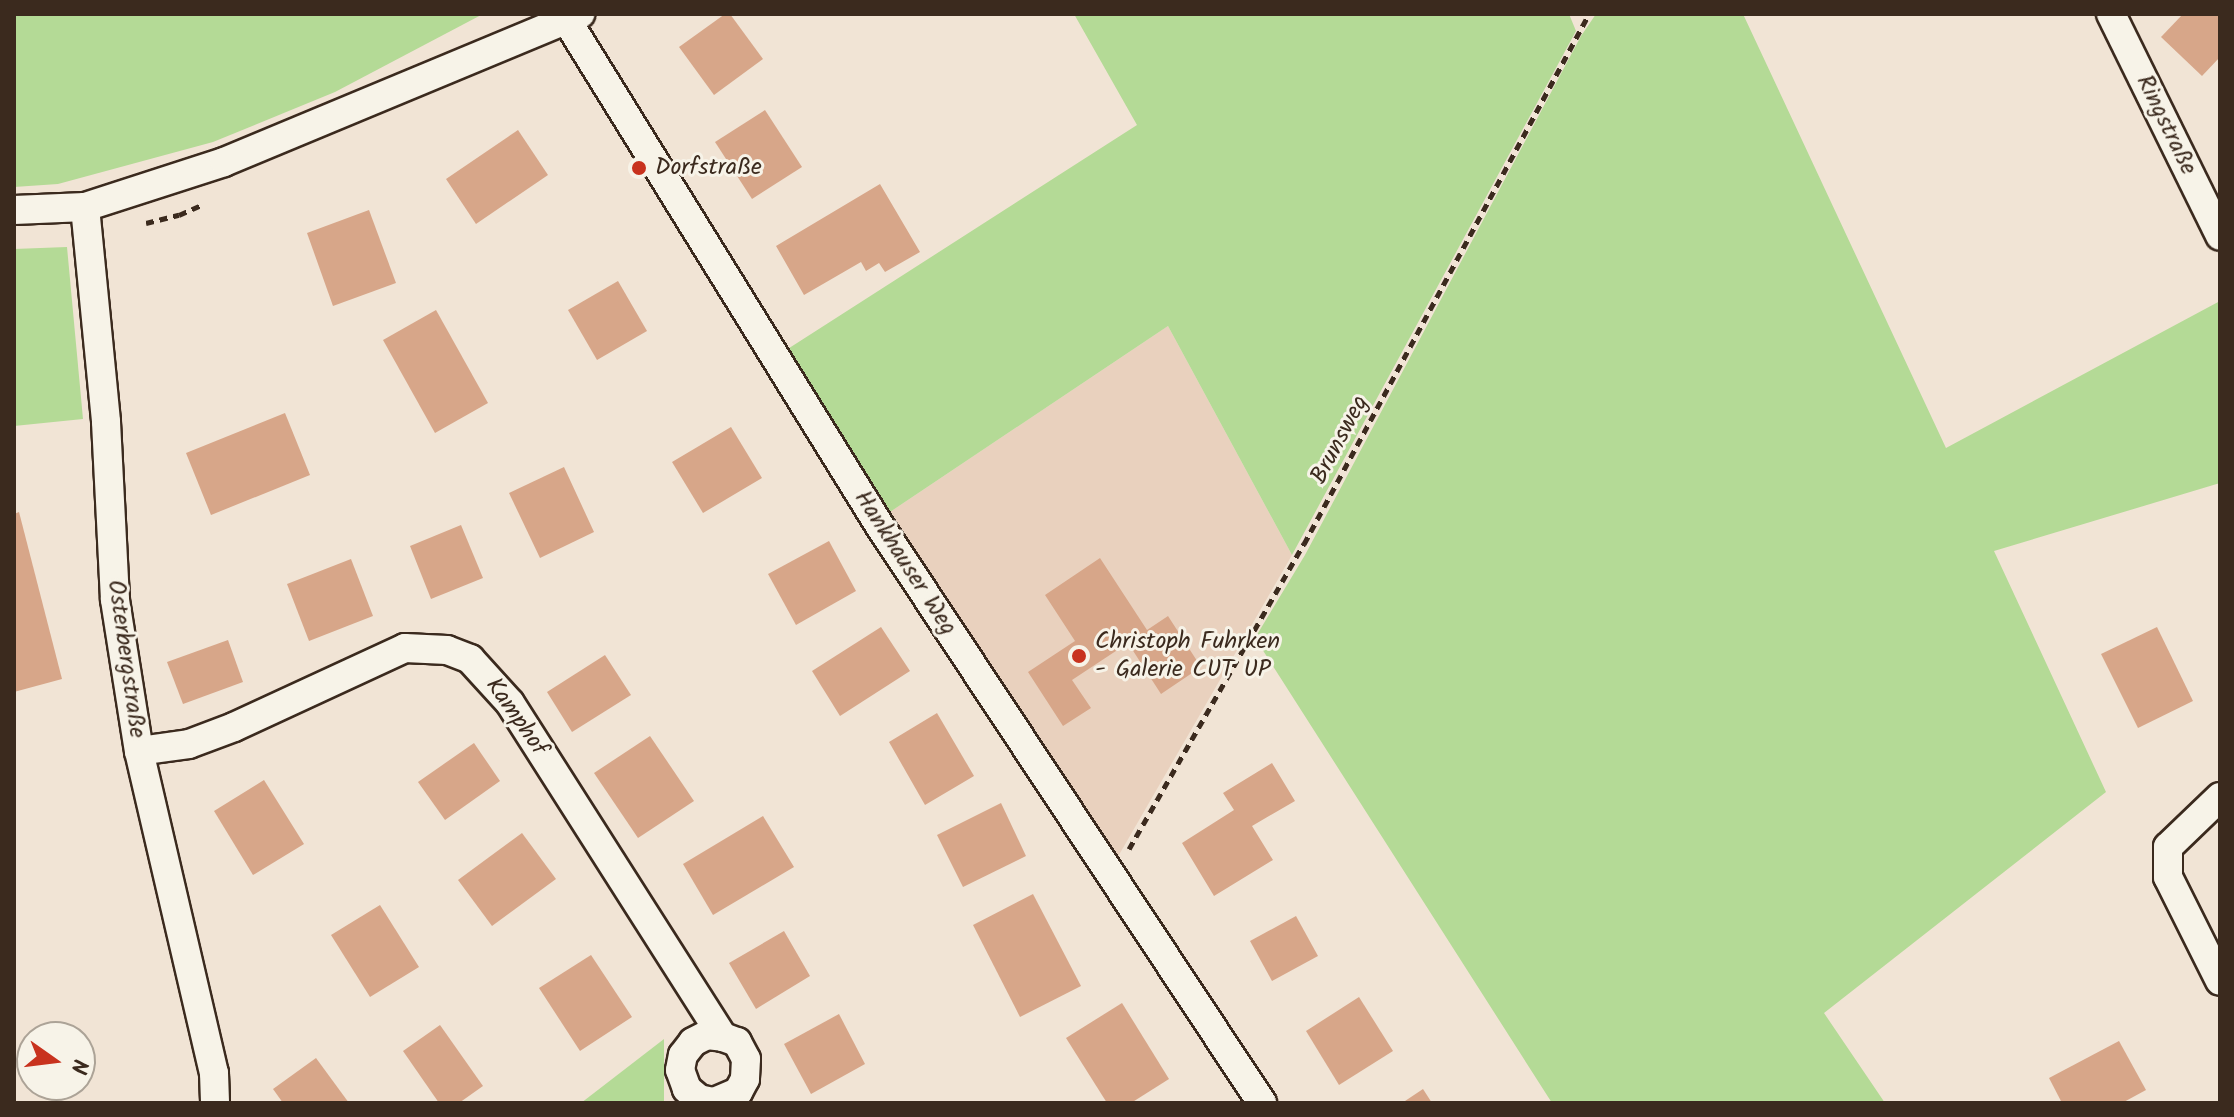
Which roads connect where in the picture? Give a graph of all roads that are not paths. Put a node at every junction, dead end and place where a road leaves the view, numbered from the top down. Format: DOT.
graph roads {
  1 [pos="2111,14"];
  2 [pos="570,16"];
  3 [pos="85,207"];
  4 [pos="14,210"];
  5 [pos="2220,236"];
  6 [pos="139,751"];
  7 [pos="2220,797"];
  8 [pos="2220,981"];
  9 [pos="723,1037"];
  10 [pos="215,1103"];
  11 [pos="712,1103"];
  12 [pos="1262,1103"];
  1 -- 5 [label="street, Ringstraße"];
  2 -- 3 [label="street"];
  2 -- 12 [label="street, Hankhauser Weg"];
  3 -- 4 [label="street"];
  3 -- 6 [label="street, Osterbergstraße"];
  6 -- 9 [label="street, Kamphof"];
  6 -- 10 [label="street, Osterbergstraße"];
  7 -- 8 [label="street"];
  9 -- 11 [label="street, Kamphof"];
  9 -- 11 [label="street, Kamphof"];
}
